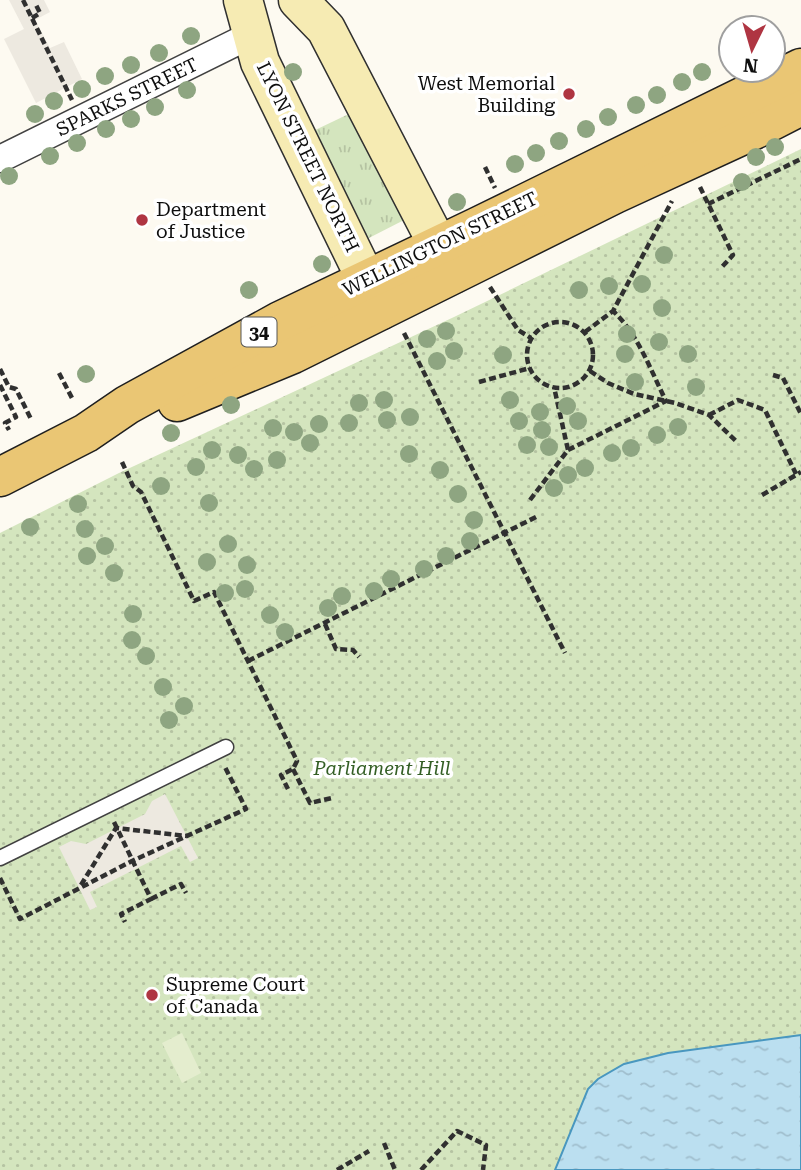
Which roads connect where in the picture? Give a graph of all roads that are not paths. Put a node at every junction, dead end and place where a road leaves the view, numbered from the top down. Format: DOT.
graph roads {
  1 [pos="309,3"];
  2 [pos="248,17"];
  3 [pos="801,68"];
  4 [pos="801,106"];
  5 [pos="0,159"];
  6 [pos="446,260"];
  7 [pos="383,306"];
  8 [pos="0,477"];
  9 [pos="226,747"];
  10 [pos="0,858"];
  1 -- 6 [label="main road"];
  2 -- 5 [label="street, SPARKS STREET"];
  2 -- 7 [label="main road, LYON STREET NORTH"];
  3 -- 6 [label="main road, WELLINGTON STREET / 34"];
  4 -- 6 [label="main road, WELLINGTON STREET / 34"];
  6 -- 7 [label="main road, WELLINGTON STREET / 34"];
  7 -- 8 [label="main road, WELLINGTON STREET / 34"];
  9 -- 10 [label="lane"];
}
